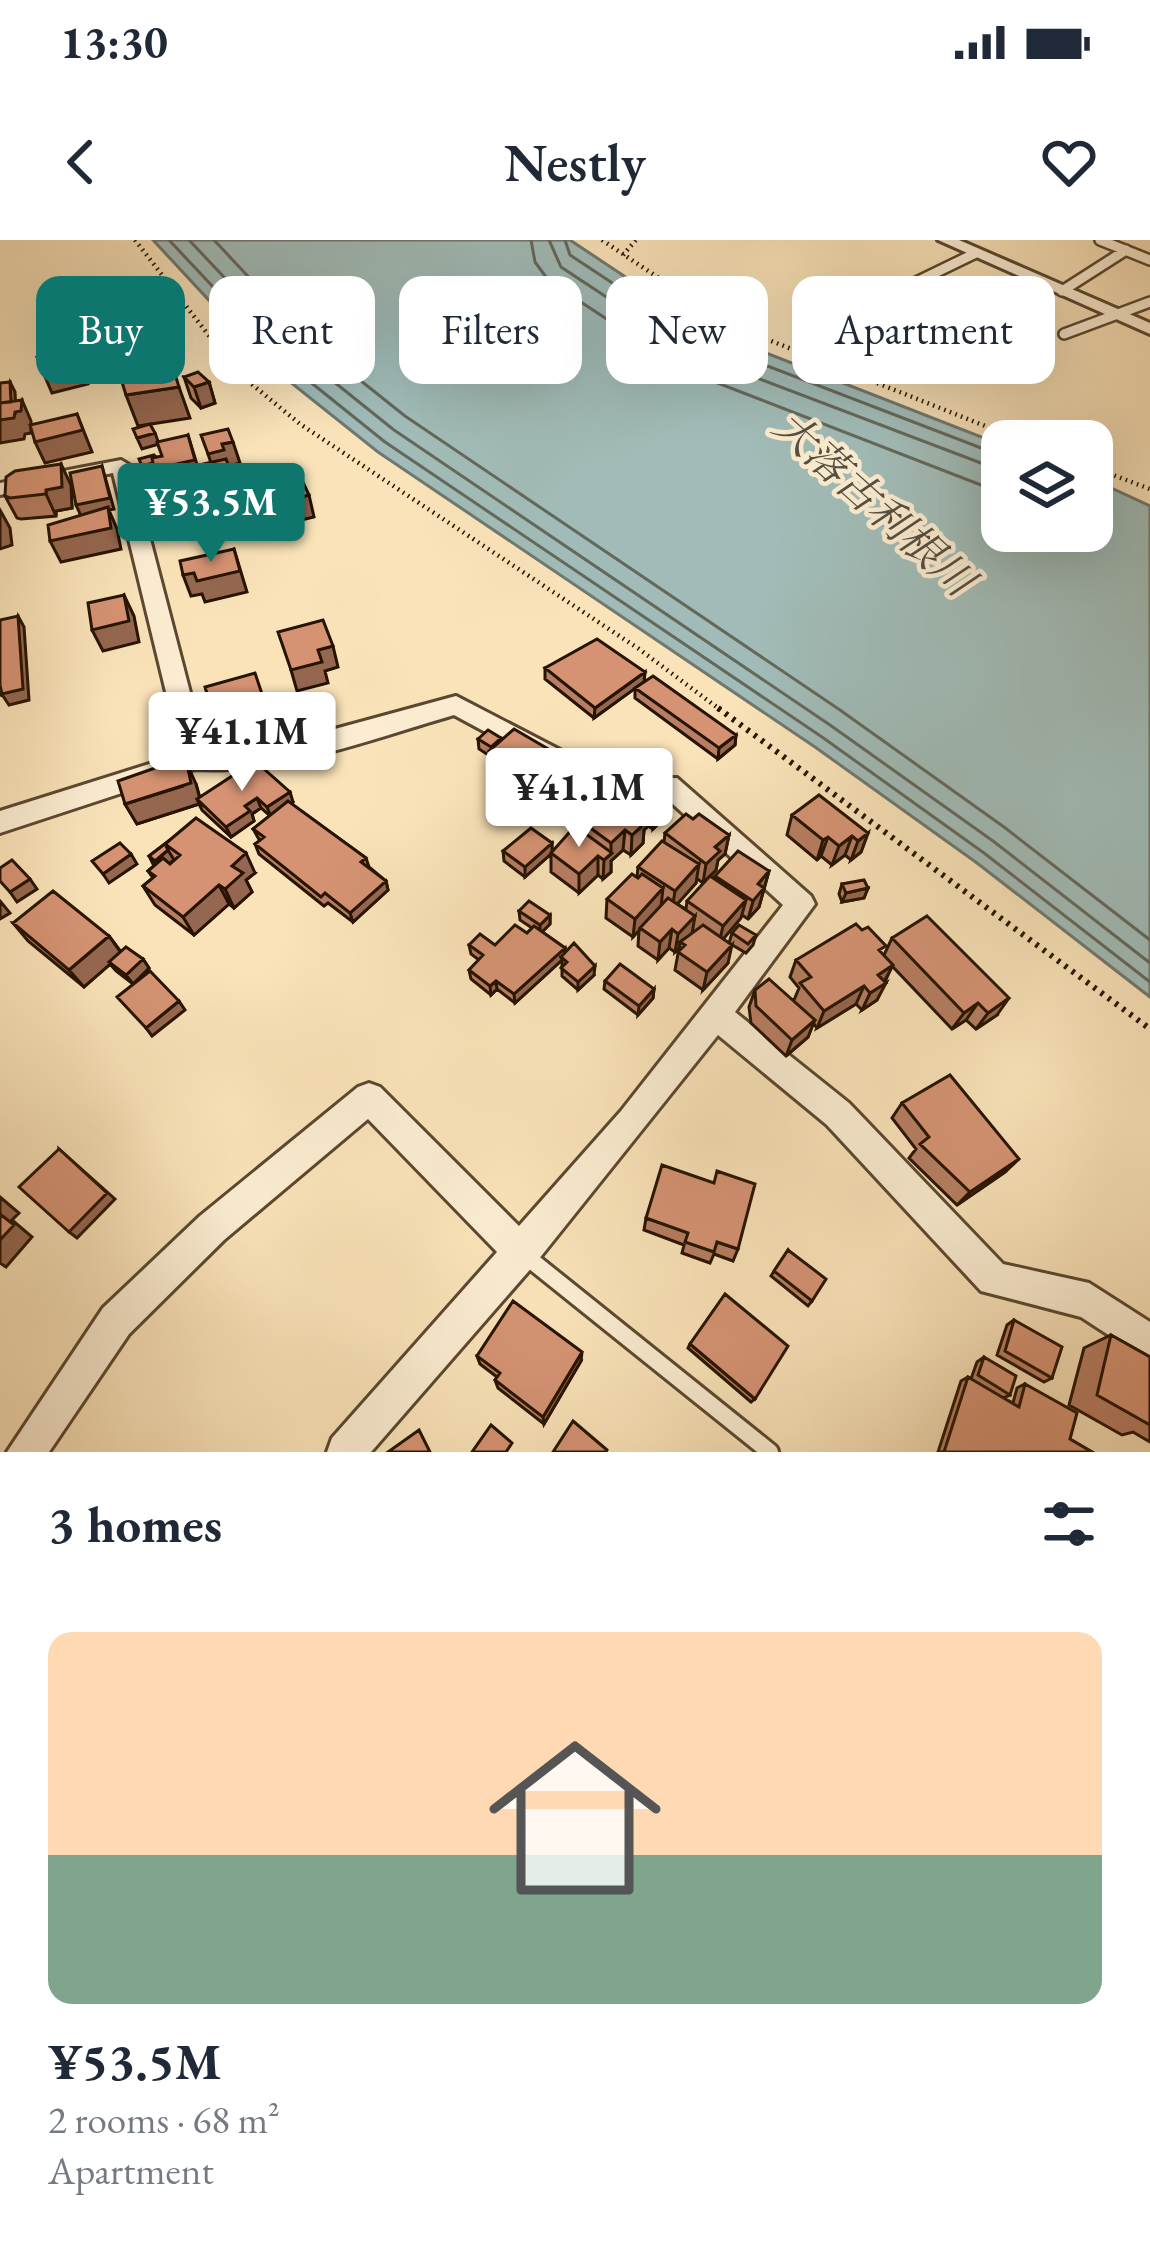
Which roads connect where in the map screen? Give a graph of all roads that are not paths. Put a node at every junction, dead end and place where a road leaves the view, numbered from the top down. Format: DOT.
graph roads {
  1 [pos="946,240"];
  2 [pos="1100,240"];
  3 [pos="1126,250"];
  4 [pos="976,253"];
  5 [pos="1150,260"];
  6 [pos="929,276"];
  7 [pos="1063,291"];
  8 [pos="1150,302"];
  9 [pos="1118,315"];
  10 [pos="1150,329"];
  11 [pos="1064,334"];
  12 [pos="0,488"];
  13 [pos="195,759"];
  14 [pos="0,822"];
  15 [pos="718,1016"];
  16 [pos="522,1253"];
  17 [pos="1150,1344"];
  18 [pos="26,1452"];
  19 [pos="346,1452"];
  20 [pos="770,1452"];
  1 -- 4 [label="street"];
  2 -- 3 [label="lane"];
  3 -- 5 [label="lane"];
  3 -- 7 [label="lane"];
  4 -- 6 [label="lane"];
  4 -- 7 [label="street"];
  7 -- 9 [label="street"];
  8 -- 9 [label="lane"];
  9 -- 10 [label="street"];
  9 -- 11 [label="lane"];
  12 -- 13 [label="street"];
  13 -- 14 [label="street"];
  13 -- 15 [label="street"];
  15 -- 16 [label="street"];
  15 -- 17 [label="street"];
  16 -- 18 [label="street"];
  16 -- 19 [label="street"];
  16 -- 20 [label="lane"];
}
